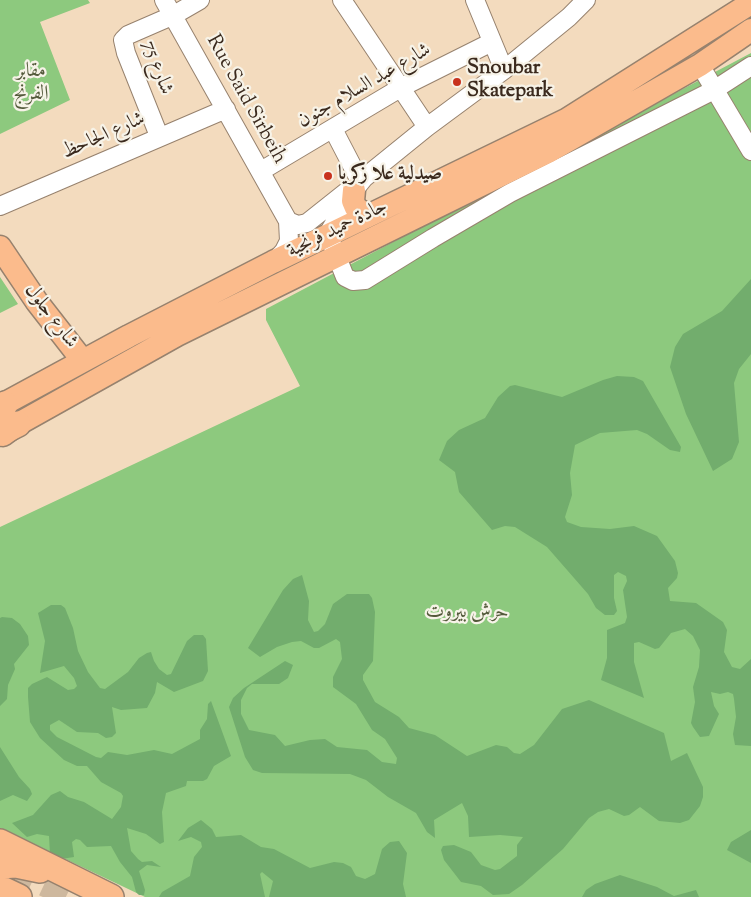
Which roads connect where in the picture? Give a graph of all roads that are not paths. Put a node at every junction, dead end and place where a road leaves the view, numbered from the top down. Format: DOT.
graph roads {
  1 [pos="200,0"];
  2 [pos="342,0"];
  3 [pos="475,0"];
  4 [pos="586,0"];
  5 [pos="751,3"];
  6 [pos="169,7"];
  7 [pos="751,30"];
  8 [pos="492,42"];
  9 [pos="700,65"];
  10 [pos="751,66"];
  11 [pos="504,70"];
  12 [pos="402,87"];
  13 [pos="714,90"];
  14 [pos="226,109"];
  15 [pos="427,127"];
  16 [pos="333,129"];
  17 [pos="159,136"];
  18 [pos="751,151"];
  19 [pos="261,172"];
  20 [pos="359,183"];
  21 [pos="0,206"];
  22 [pos="368,216"];
  23 [pos="288,221"];
  24 [pos="332,245"];
  25 [pos="0,247"];
  26 [pos="273,262"];
  27 [pos="83,361"];
  28 [pos="4,419"];
  29 [pos="0,842"];
  30 [pos="0,866"];
  31 [pos="68,874"];
  32 [pos="0,888"];
  33 [pos="19,897"];
  34 [pos="111,897"];
  1 -- 6 [label="street"];
  2 -- 12 [label="street"];
  3 -- 8 [label="street"];
  4 -- 11 [label="street"];
  5 -- 22 [label="main road, جادة حميد فرنجية"];
  6 -- 14 [label="street, Rue Said Sirbeih"];
  6 -- 17 [label="street, شارع 75"];
  7 -- 9 [label="main road, جادة حميد فرنجية"];
  8 -- 11 [label="street"];
  8 -- 12 [label="street, شارع عبد السلام جنون"];
  9 -- 13 [label="street"];
  9 -- 24 [label="main road, جادة حميد فرنجية"];
  10 -- 13 [label="street"];
  11 -- 15 [label="street"];
  12 -- 15 [label="street"];
  12 -- 16 [label="street, شارع عبد السلام جنون"];
  13 -- 18 [label="street"];
  13 -- 24 [label="street"];
  14 -- 17 [label="street, شارع الجاحظ"];
  14 -- 19 [label="street, Rue Said Sirbeih"];
  15 -- 20 [label="street"];
  16 -- 19 [label="street, شارع عبد السلام جنون"];
  16 -- 20 [label="street"];
  17 -- 21 [label="street, شارع الجاحظ"];
  19 -- 23 [label="street, Rue Said Sirbeih"];
  20 -- 22 [label="main road"];
  20 -- 23 [label="street"];
  20 -- 24 [label="street"];
  22 -- 24 [label="main road, جادة حميد فرنجية"];
  23 -- 26 [label="street"];
  24 -- 26 [label="main road, جادة حميد فرنجية"];
  24 -- 28 [label="main road, جادة حميد فرنجية"];
  25 -- 27 [label="main road, شارع جلول"];
  26 -- 27 [label="main road, جادة حميد فرنجية"];
  27 -- 28 [label="main road, جادة حميد فرنجية"];
  29 -- 31 [label="highway"];
  30 -- 31 [label="highway"];
  31 -- 34 [label="highway"];
  32 -- 33 [label="highway"];
}
